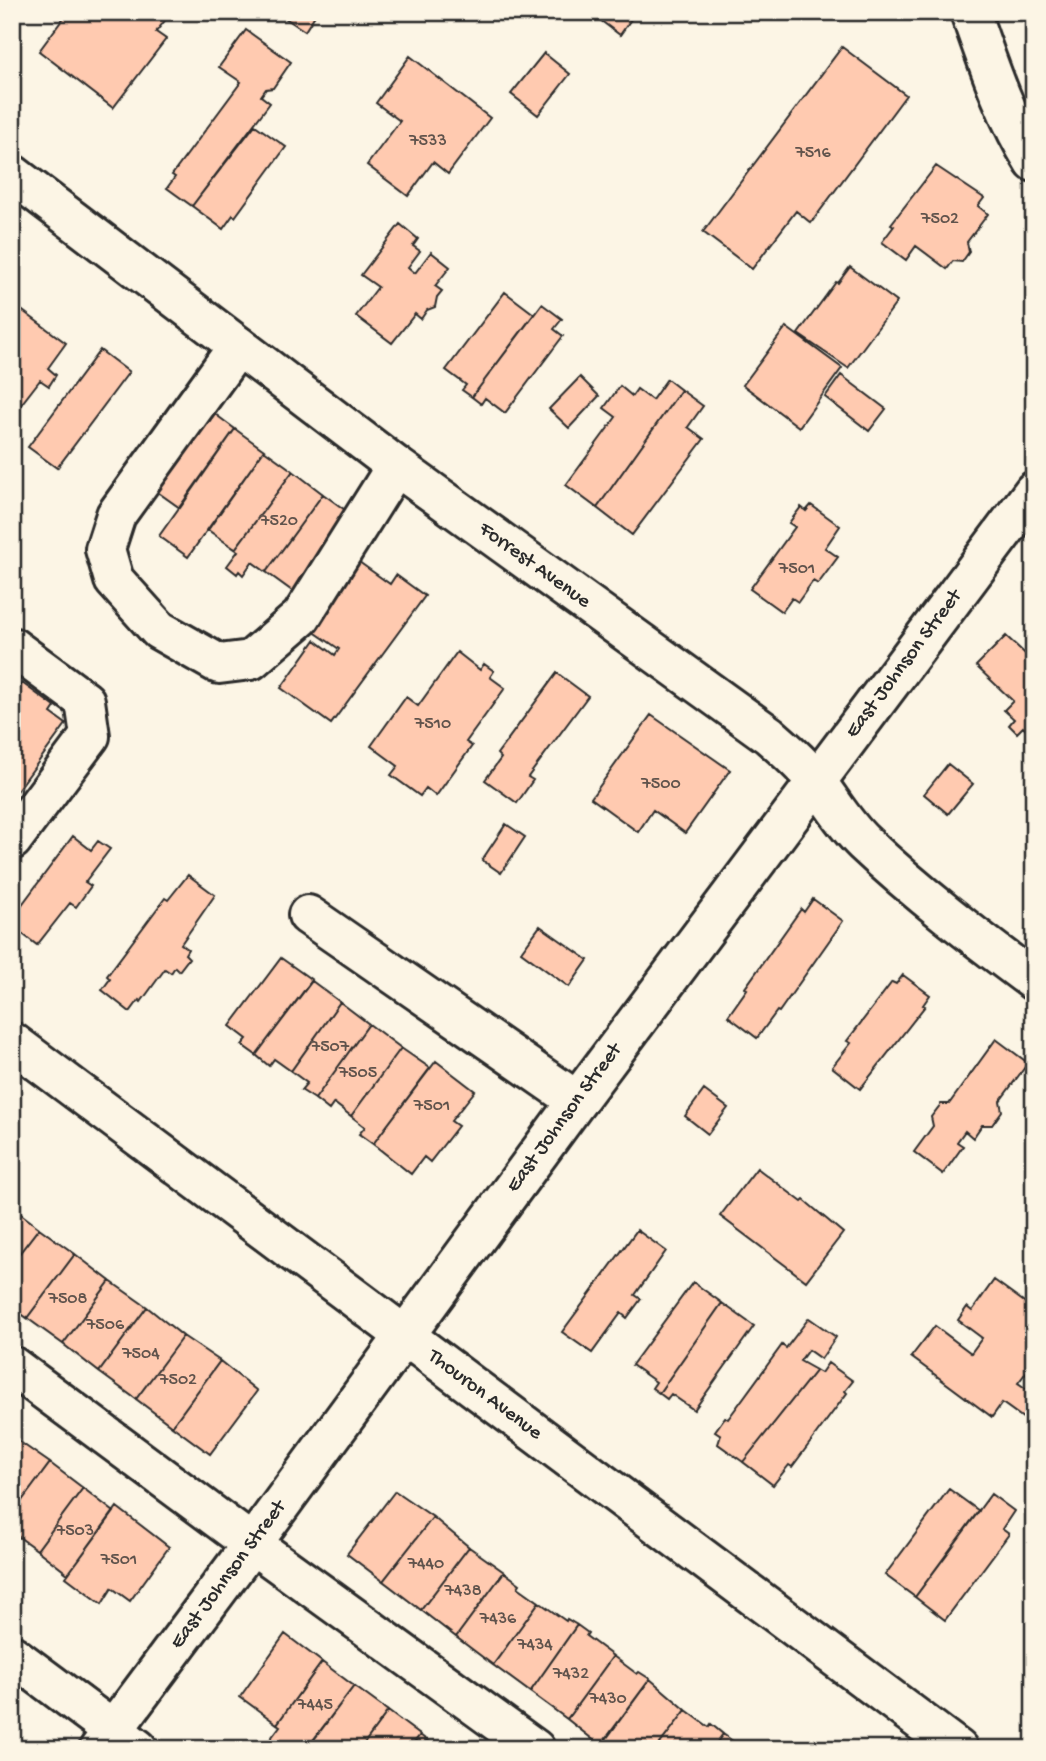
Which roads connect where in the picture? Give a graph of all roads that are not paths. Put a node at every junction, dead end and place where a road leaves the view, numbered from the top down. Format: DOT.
graph roads {
  1 [pos="970,12"];
  2 [pos="1034,162"];
  3 [pos="12,174"];
  4 [pos="238,346"];
  5 [pos="396,466"];
  6 [pos="1034,491"];
  7 [pos="12,647"];
  8 [pos="816,782"];
  9 [pos="12,839"];
  10 [pos="308,915"];
  11 [pos="1034,982"];
  12 [pos="12,1042"];
  13 [pos="578,1101"];
  14 [pos="406,1335"];
  15 [pos="12,1366"];
  16 [pos="252,1544"];
  17 [pos="12,1655"];
  18 [pos="117,1743"];
  19 [pos="534,1749"];
  20 [pos="958,1749"];
  1 -- 2 [label="street"];
  3 -- 4 [label="street, Forrest Avenue"];
  4 -- 5 [label="street, Forrest Avenue"];
  4 -- 5 [label="street"];
  5 -- 8 [label="street, Forrest Avenue"];
  6 -- 8 [label="street, East Johnson Street"];
  7 -- 9 [label="street"];
  8 -- 11 [label="street, Forrest Avenue"];
  8 -- 13 [label="street, East Johnson Street"];
  10 -- 13 [label="street"];
  12 -- 14 [label="street, Thouron Avenue"];
  13 -- 14 [label="street, East Johnson Street"];
  14 -- 16 [label="street, East Johnson Street"];
  14 -- 20 [label="street, Thouron Avenue"];
  15 -- 16 [label="street"];
  16 -- 18 [label="street, East Johnson Street"];
  16 -- 19 [label="street"];
  17 -- 18 [label="street"];
}
